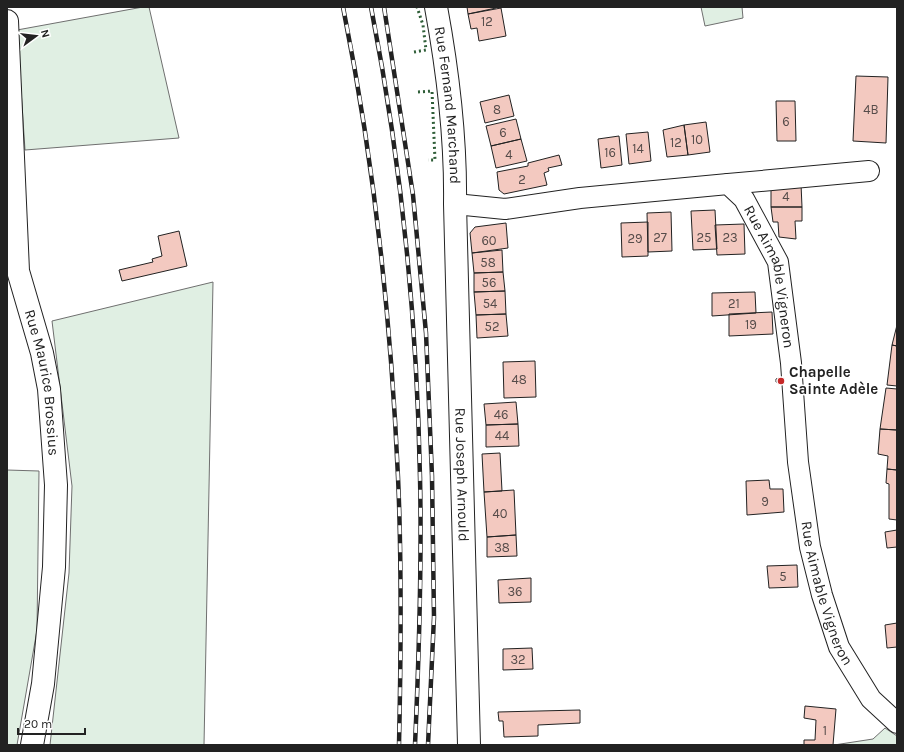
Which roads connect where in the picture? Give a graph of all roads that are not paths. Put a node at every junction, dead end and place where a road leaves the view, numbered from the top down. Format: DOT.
graph roads {
  1 [pos="436,7"];
  2 [pos="7,21"];
  3 [pos="869,171"];
  4 [pos="728,184"];
  5 [pos="455,204"];
  6 [pos="897,723"];
  7 [pos="32,745"];
  8 [pos="469,745"];
  1 -- 5 [label="street, Rue Fernand Marchand"];
  2 -- 7 [label="street, Rue Maurice Brossius"];
  3 -- 4 [label="street"];
  4 -- 5 [label="street"];
  4 -- 6 [label="street, Rue Aimable Vigneron"];
  5 -- 8 [label="street, Rue Joseph Arnould"];
}
